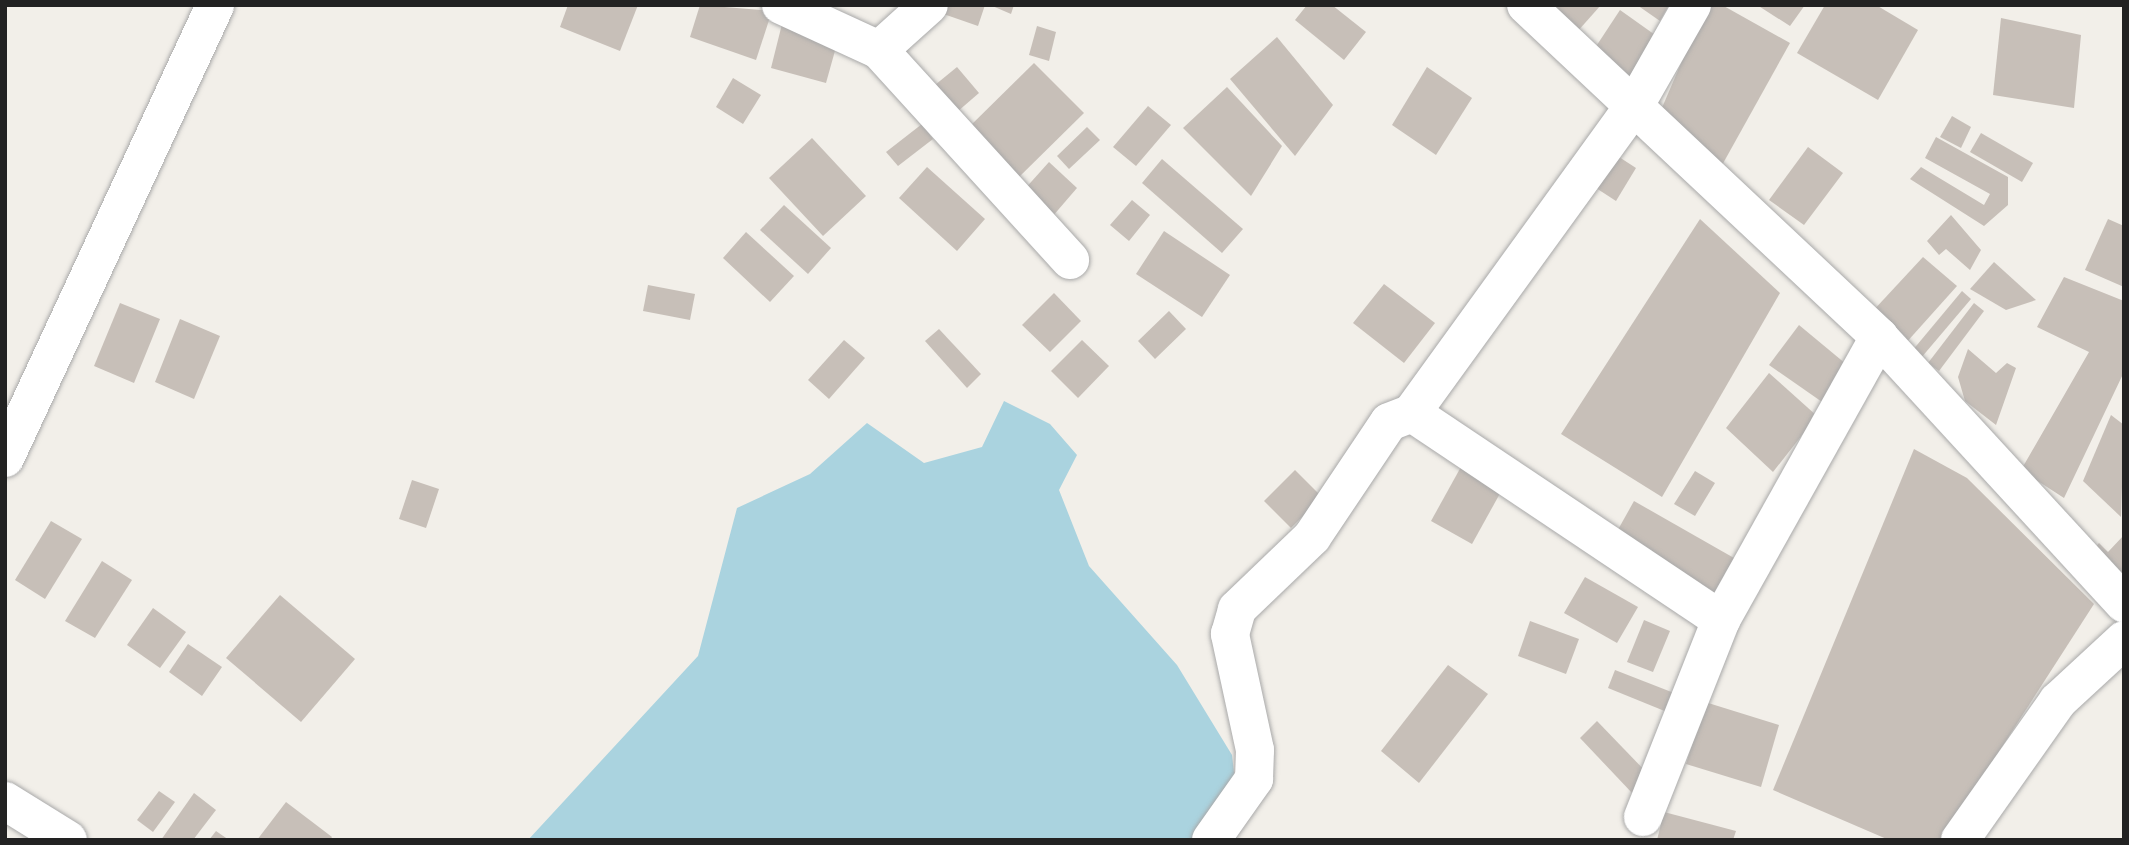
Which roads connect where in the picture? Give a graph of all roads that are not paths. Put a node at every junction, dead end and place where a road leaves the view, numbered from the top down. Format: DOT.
graph roads {
  1 [pos="215,5"];
  2 [pos="781,5"];
  3 [pos="929,5"];
  4 [pos="1526,5"];
  5 [pos="1692,5"];
  6 [pos="880,51"];
  7 [pos="1636,103"];
  8 [pos="1070,260"];
  9 [pos="1879,337"];
  10 [pos="1412,413"];
  11 [pos="5,458"];
  12 [pos="2124,603"];
  13 [pos="1721,620"];
  14 [pos="2124,640"];
  15 [pos="5,801"];
  16 [pos="1643,817"];
  17 [pos="68,840"];
  18 [pos="1211,840"];
  19 [pos="1960,840"];
  1 -- 11 [label="street"];
  2 -- 6 [label="street"];
  3 -- 6 [label="street"];
  4 -- 7 [label="street"];
  5 -- 7 [label="street"];
  6 -- 8 [label="street"];
  7 -- 9 [label="street"];
  7 -- 10 [label="street"];
  9 -- 12 [label="street"];
  9 -- 13 [label="street"];
  10 -- 13 [label="street"];
  10 -- 18 [label="street"];
  13 -- 16 [label="street"];
  14 -- 19 [label="street"];
  15 -- 17 [label="street"];
}
